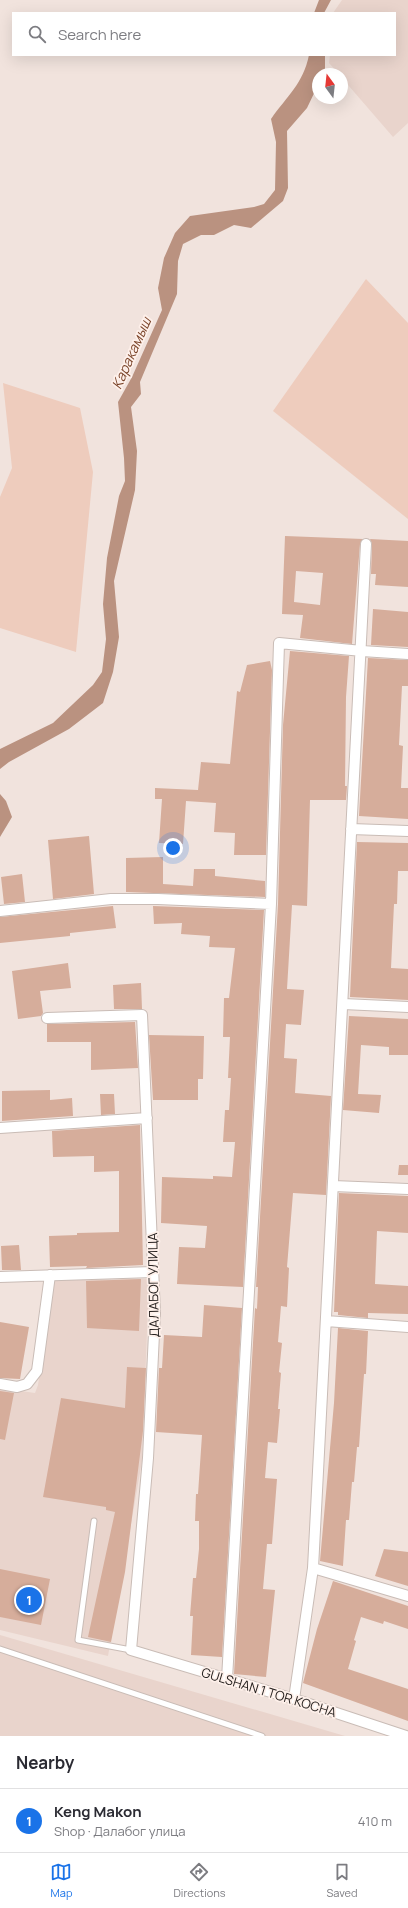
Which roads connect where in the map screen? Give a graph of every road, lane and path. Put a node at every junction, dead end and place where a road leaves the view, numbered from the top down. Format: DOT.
graph roads {
  1 [pos="366,544"];
  2 [pos="362,651"];
  3 [pos="408,654"];
  4 [pos="351,829"];
  5 [pos="408,831"];
  6 [pos="271,904"];
  7 [pos="0,911"];
  8 [pos="344,1004"];
  9 [pos="408,1007"];
  10 [pos="47,1018"];
  11 [pos="147,1118"];
  12 [pos="0,1128"];
  13 [pos="333,1186"];
  14 [pos="408,1189"];
  15 [pos="154,1272"];
  16 [pos="50,1275"];
  17 [pos="0,1277"];
  18 [pos="326,1321"];
  19 [pos="408,1327"];
  20 [pos="0,1384"];
  21 [pos="94,1521"];
  22 [pos="313,1568"];
  23 [pos="408,1596"];
  24 [pos="0,1649"];
  25 [pos="131,1650"];
  26 [pos="227,1679"];
  27 [pos="294,1699"];
  28 [pos="262,1736"];
  29 [pos="406,1736"];
  1 -- 2 [label="street"];
  2 -- 3 [label="street"];
  2 -- 4 [label="street"];
  2 -- 6 [label="street"];
  4 -- 5 [label="street"];
  4 -- 8 [label="street"];
  6 -- 7 [label="street"];
  6 -- 26 [label="street"];
  8 -- 9 [label="street"];
  8 -- 13 [label="street"];
  10 -- 11 [label="street, ДАЛАБОГ УЛИЦА"];
  11 -- 12 [label="street"];
  11 -- 15 [label="street, ДАЛАБОГ УЛИЦА"];
  13 -- 14 [label="street"];
  13 -- 18 [label="street"];
  15 -- 16 [label="street"];
  15 -- 25 [label="street, ДАЛАБОГ УЛИЦА"];
  16 -- 17 [label="street"];
  16 -- 20 [label="street"];
  18 -- 19 [label="street"];
  18 -- 22 [label="street"];
  21 -- 25 [label="lane"];
  22 -- 23 [label="street"];
  22 -- 27 [label="street"];
  24 -- 28 [label="lane"];
  25 -- 26 [label="street, GULSHAN 1 TOR KOCHA"];
  26 -- 27 [label="street, GULSHAN 1 TOR KOCHA"];
  27 -- 29 [label="street, GULSHAN 1 TOR KOCHA"];
}
